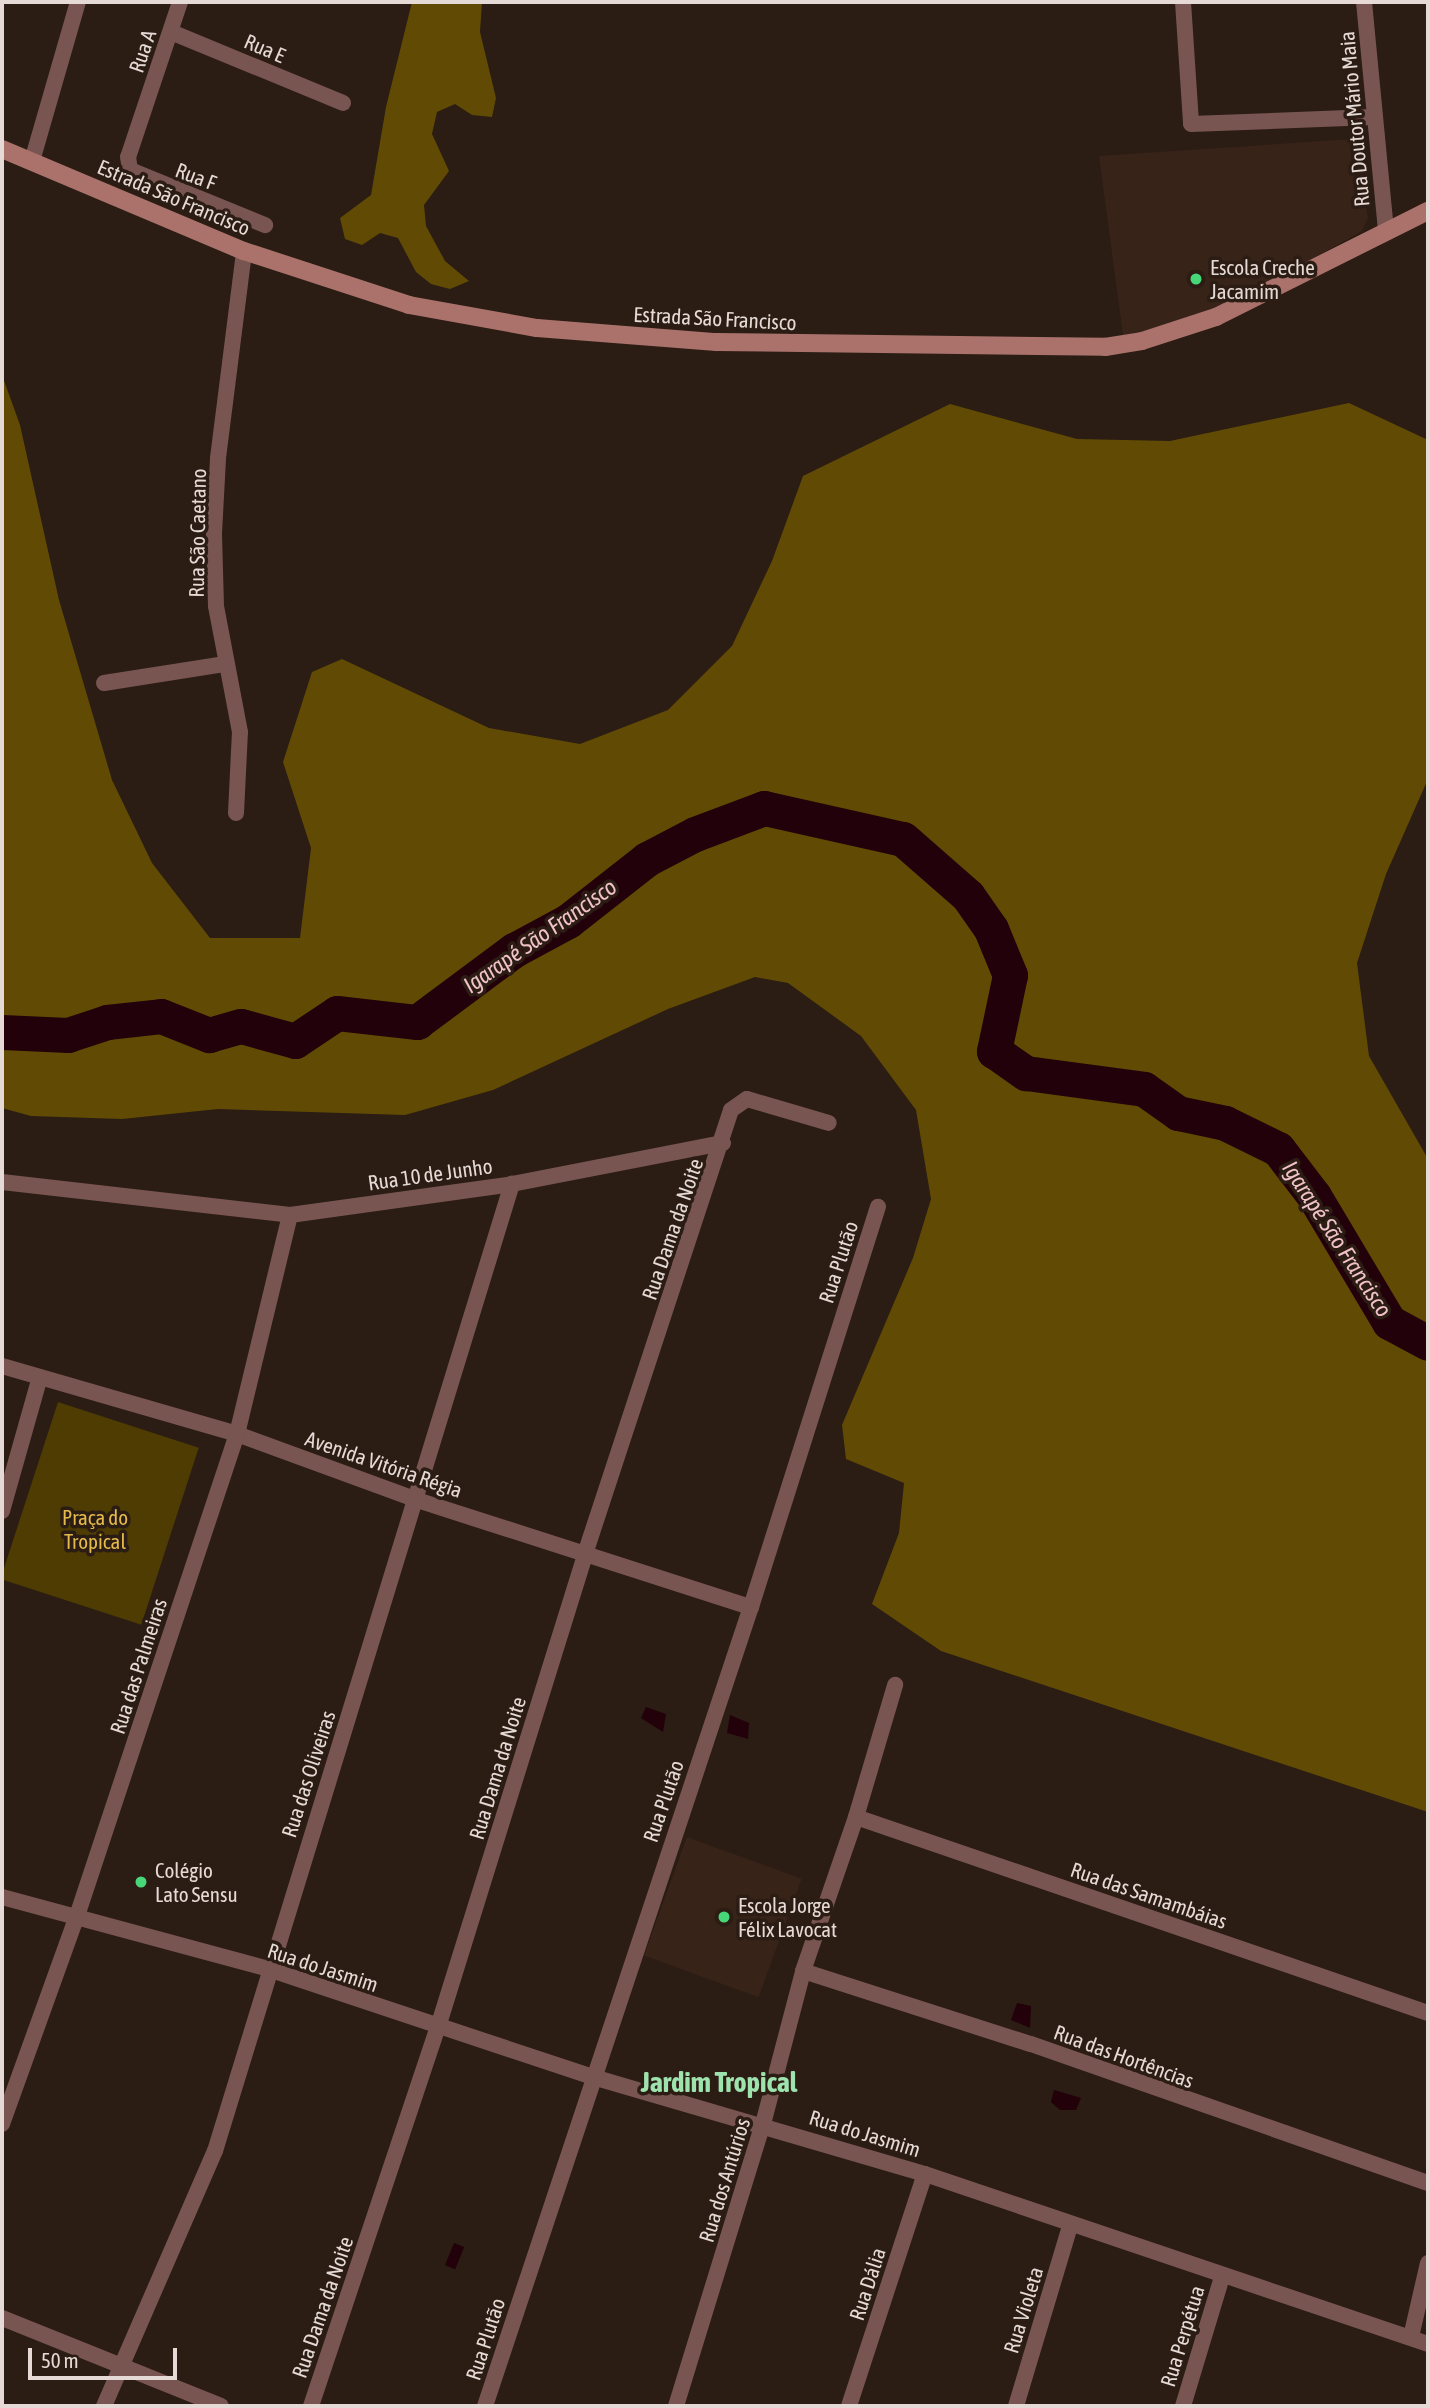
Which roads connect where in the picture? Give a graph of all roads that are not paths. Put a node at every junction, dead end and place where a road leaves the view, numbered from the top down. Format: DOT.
graph roads {
  1 [pos="78,2"];
  2 [pos="180,2"];
  3 [pos="1184,2"];
  4 [pos="1364,2"];
  5 [pos="171,32"];
  6 [pos="343,103"];
  7 [pos="143,113"];
  8 [pos="1373,117"];
  9 [pos="2,149"];
  10 [pos="32,162"];
  11 [pos="1428,211"];
  12 [pos="265,225"];
  13 [pos="1386,232"];
  14 [pos="244,251"];
  15 [pos="226,664"];
  16 [pos="104,683"];
  17 [pos="236,813"];
  18 [pos="829,1122"];
  19 [pos="723,1143"];
  20 [pos="2,1182"];
  21 [pos="512,1184"];
  22 [pos="877,1207"];
  23 [pos="290,1214"];
  24 [pos="2,1366"];
  25 [pos="40,1377"];
  26 [pos="237,1434"];
  27 [pos="417,1500"];
  28 [pos="2,1510"];
  29 [pos="586,1551"];
  30 [pos="751,1607"];
  31 [pos="895,1685"];
  32 [pos="856,1817"];
  33 [pos="2,1897"];
  34 [pos="76,1919"];
  35 [pos="268,1969"];
  36 [pos="803,1971"];
  37 [pos="1428,2013"];
  38 [pos="438,2027"];
  39 [pos="593,2077"];
  40 [pos="2,2124"];
  41 [pos="763,2124"];
  42 [pos="925,2174"];
  43 [pos="1428,2183"];
  44 [pos="1070,2225"];
  45 [pos="1428,2263"];
  46 [pos="1222,2277"];
  47 [pos="2,2318"];
  48 [pos="1410,2337"];
  49 [pos="1428,2344"];
  50 [pos="122,2368"];
  51 [pos="104,2406"];
  52 [pos="220,2406"];
  53 [pos="311,2406"];
  54 [pos="485,2406"];
  55 [pos="676,2406"];
  56 [pos="849,2406"];
  57 [pos="1016,2406"];
  58 [pos="1183,2406"];
  1 -- 10 [label="street"];
  2 -- 5 [label="street, Rua A"];
  3 -- 8 [label="street"];
  4 -- 8 [label="street, Rua Doutor Mário Maia"];
  5 -- 6 [label="street, Rua E"];
  5 -- 7 [label="street, Rua A"];
  7 -- 12 [label="street, Rua F"];
  8 -- 13 [label="street, Rua Doutor Mário Maia"];
  9 -- 10 [label="street, Estrada São Francisco"];
  10 -- 14 [label="street, Estrada São Francisco"];
  11 -- 13 [label="street, Estrada São Francisco"];
  13 -- 14 [label="street, Estrada São Francisco"];
  14 -- 15 [label="street, Rua São Caetano"];
  15 -- 16 [label="street"];
  15 -- 17 [label="street, Rua São Caetano"];
  18 -- 19 [label="street"];
  19 -- 21 [label="street, Rua 10 de Junho"];
  19 -- 29 [label="street, Rua Dama da Noite"];
  20 -- 23 [label="street, Rua 10 de Junho"];
  21 -- 23 [label="street, Rua 10 de Junho"];
  21 -- 27 [label="street, Rua das Oliveiras"];
  22 -- 30 [label="street, Rua Plutão"];
  23 -- 26 [label="street, Rua das Palmeiras"];
  24 -- 25 [label="street, Avenida Vitória Régia"];
  25 -- 26 [label="street, Avenida Vitória Régia"];
  25 -- 28 [label="street"];
  26 -- 27 [label="street, Avenida Vitória Régia"];
  26 -- 34 [label="street, Rua das Palmeiras"];
  27 -- 29 [label="street, Avenida Vitória Régia"];
  27 -- 35 [label="street, Rua das Oliveiras"];
  29 -- 30 [label="street, Avenida Vitória Régia"];
  29 -- 38 [label="street, Rua Dama da Noite"];
  30 -- 39 [label="street, Rua Plutão"];
  31 -- 32 [label="street, Rua dos Antúrios"];
  32 -- 36 [label="street, Rua dos Antúrios"];
  32 -- 37 [label="street, Rua das Samambáias"];
  33 -- 34 [label="street, Rua do Jasmim"];
  34 -- 35 [label="street, Rua do Jasmim"];
  34 -- 40 [label="street, Rua das Palmeiras"];
  35 -- 38 [label="street, Rua do Jasmim"];
  35 -- 50 [label="street, Rua das Oliveiras"];
  36 -- 41 [label="street, Rua dos Antúrios"];
  36 -- 43 [label="street, Rua das Hortências"];
  38 -- 39 [label="street, Rua do Jasmim"];
  38 -- 53 [label="street, Rua Dama da Noite"];
  39 -- 41 [label="street, Rua do Jasmim"];
  39 -- 54 [label="street, Rua Plutão"];
  41 -- 42 [label="street, Rua do Jasmim"];
  41 -- 55 [label="street, Rua dos Antúrios"];
  42 -- 44 [label="street, Rua do Jasmim"];
  42 -- 56 [label="street, Rua Dália"];
  44 -- 46 [label="street, Rua do Jasmim"];
  44 -- 57 [label="street, Rua Violeta"];
  45 -- 48 [label="street"];
  46 -- 48 [label="street, Rua do Jasmim"];
  46 -- 58 [label="street, Rua Perpétua"];
  47 -- 50 [label="street"];
  48 -- 49 [label="street, Rua do Jasmim"];
  50 -- 51 [label="street, Rua das Oliveiras"];
  50 -- 52 [label="street"];
}
